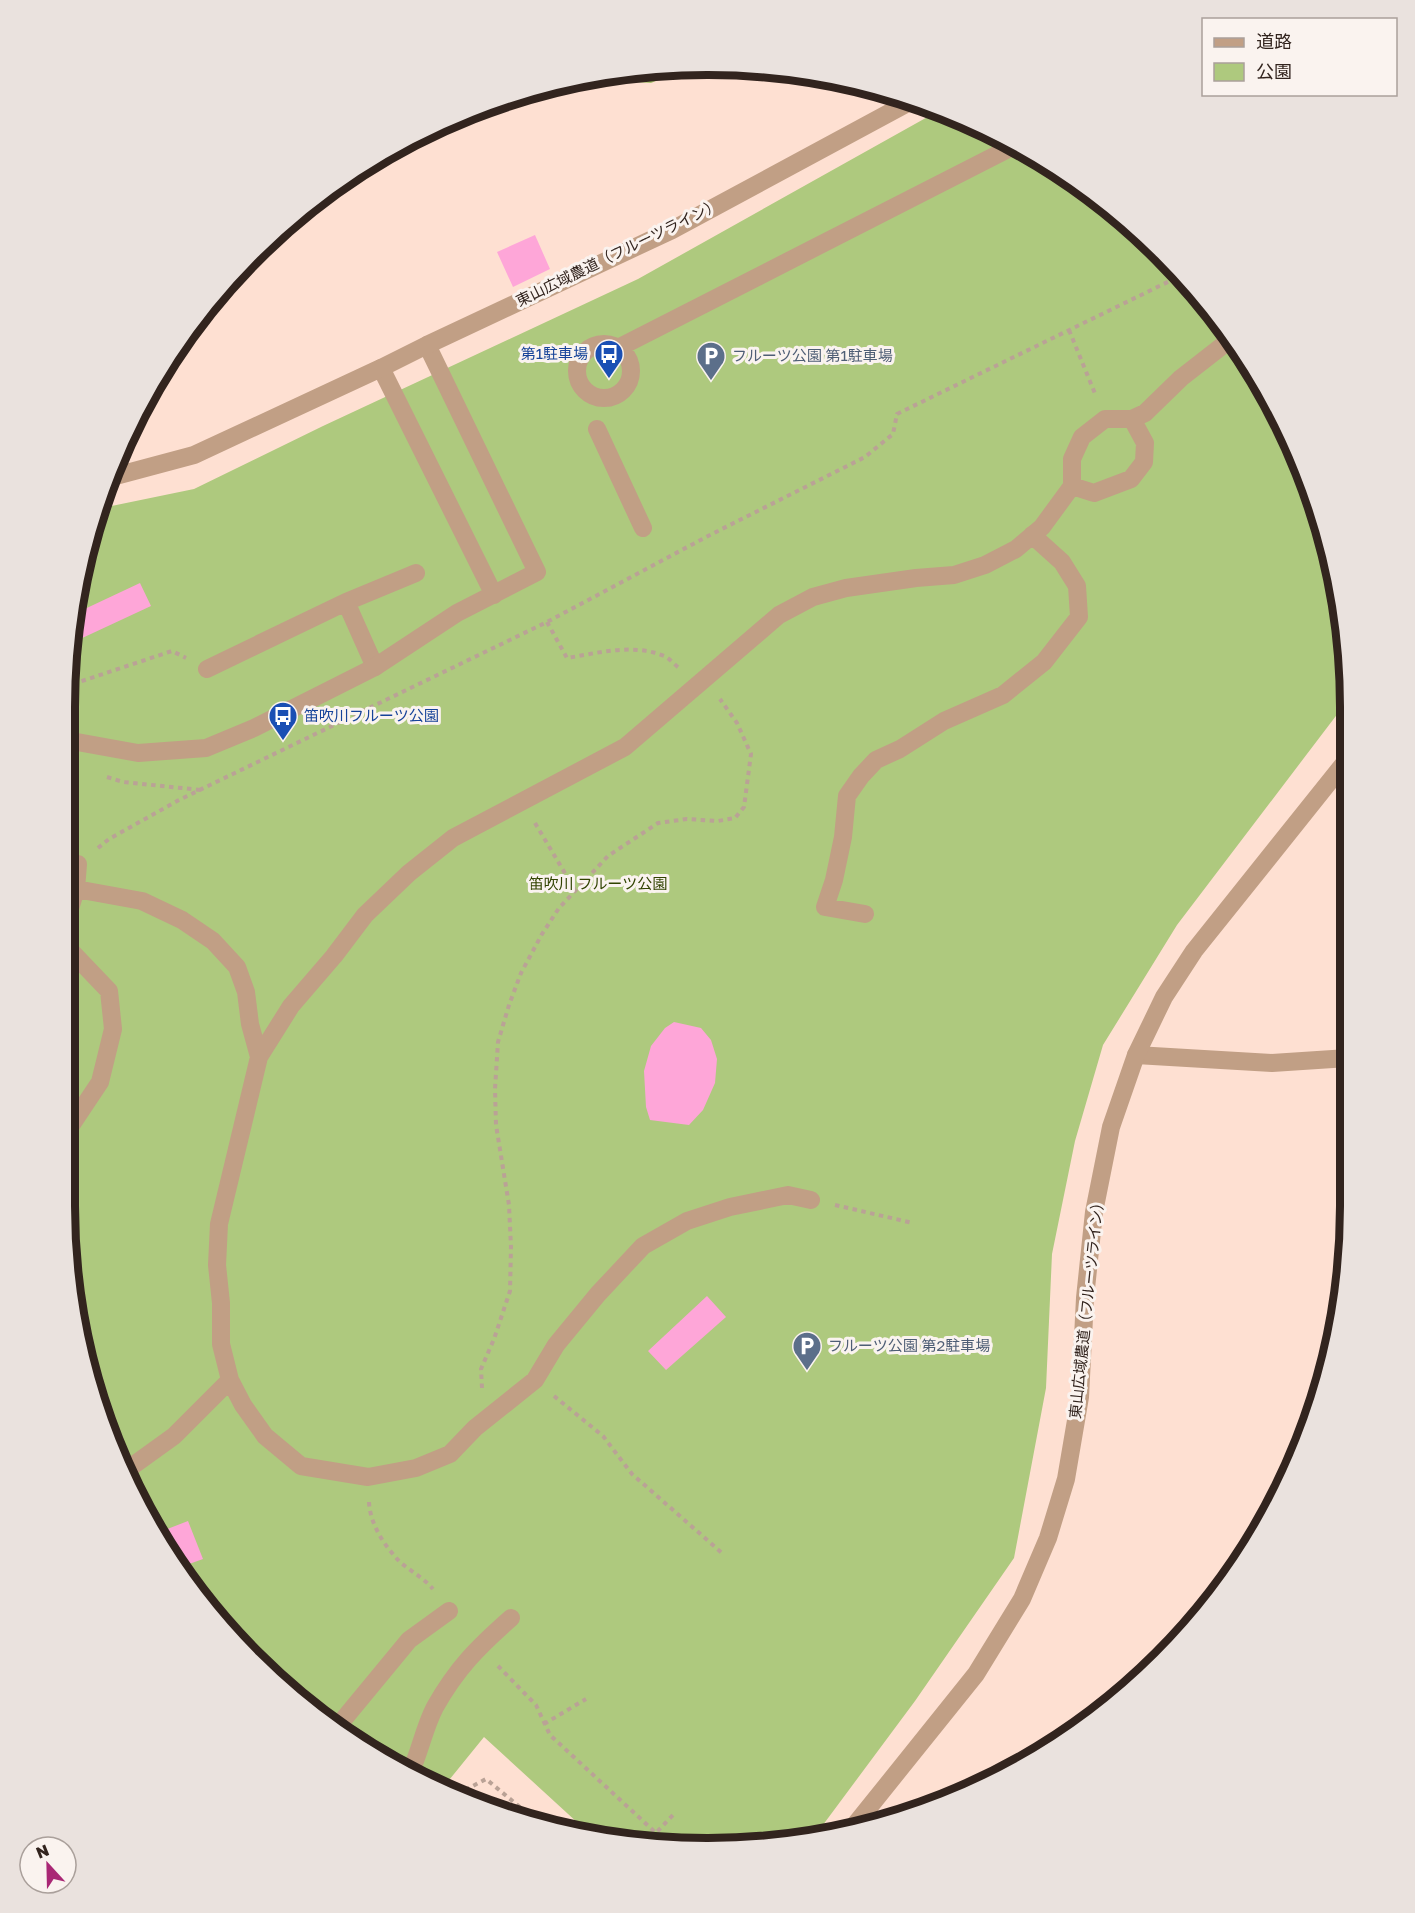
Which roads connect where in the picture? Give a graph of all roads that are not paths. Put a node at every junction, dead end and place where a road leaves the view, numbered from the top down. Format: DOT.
graph roads {
  1 [pos="902,106"];
  2 [pos="1006,150"];
  3 [pos="1225,344"];
  4 [pos="427,345"];
  5 [pos="618,348"];
  6 [pos="381,368"];
  7 [pos="1132,419"];
  8 [pos="597,429"];
  9 [pos="119,475"];
  10 [pos="1072,486"];
  11 [pos="644,528"];
  12 [pos="1032,535"];
  13 [pos="416,573"];
  14 [pos="494,595"];
  15 [pos="346,602"];
  16 [pos="375,667"];
  17 [pos="207,669"];
  18 [pos="75,742"];
  19 [pos="1340,768"];
  20 [pos="78,864"];
  21 [pos="76,889"];
  22 [pos="75,892"];
  23 [pos="865,914"];
  24 [pos="75,955"];
  25 [pos="1136,1055"];
  26 [pos="258,1057"];
  27 [pos="1340,1059"];
  28 [pos="75,1120"];
  29 [pos="811,1200"];
  30 [pos="230,1380"];
  31 [pos="132,1467"];
  32 [pos="449,1611"];
  33 [pos="511,1618"];
  34 [pos="342,1721"];
  35 [pos="413,1765"];
  36 [pos="860,1819"];
  1 -- 4 [label="street, 東山広域農道（フルーツライン）"];
  2 -- 5 [label="street"];
  3 -- 7 [label="street"];
  4 -- 6 [label="street, 東山広域農道（フルーツライン）"];
  4 -- 14 [label="street"];
  6 -- 9 [label="street, 東山広域農道（フルーツライン）"];
  6 -- 14 [label="street"];
  7 -- 10 [label="street"];
  7 -- 10 [label="street"];
  8 -- 11 [label="street"];
  10 -- 12 [label="street"];
  12 -- 23 [label="street"];
  12 -- 26 [label="street"];
  13 -- 15 [label="street"];
  14 -- 16 [label="street"];
  15 -- 16 [label="street"];
  15 -- 17 [label="street"];
  16 -- 18 [label="street"];
  19 -- 25 [label="street, 東山広域農道（フルーツライン）"];
  20 -- 21 [label="street"];
  21 -- 22 [label="street"];
  21 -- 26 [label="street"];
  24 -- 28 [label="street"];
  25 -- 27 [label="street"];
  25 -- 36 [label="street, 東山広域農道（フルーツライン）"];
  26 -- 30 [label="street"];
  29 -- 30 [label="street"];
  30 -- 31 [label="street"];
  32 -- 34 [label="street"];
  33 -- 35 [label="street"];
}
